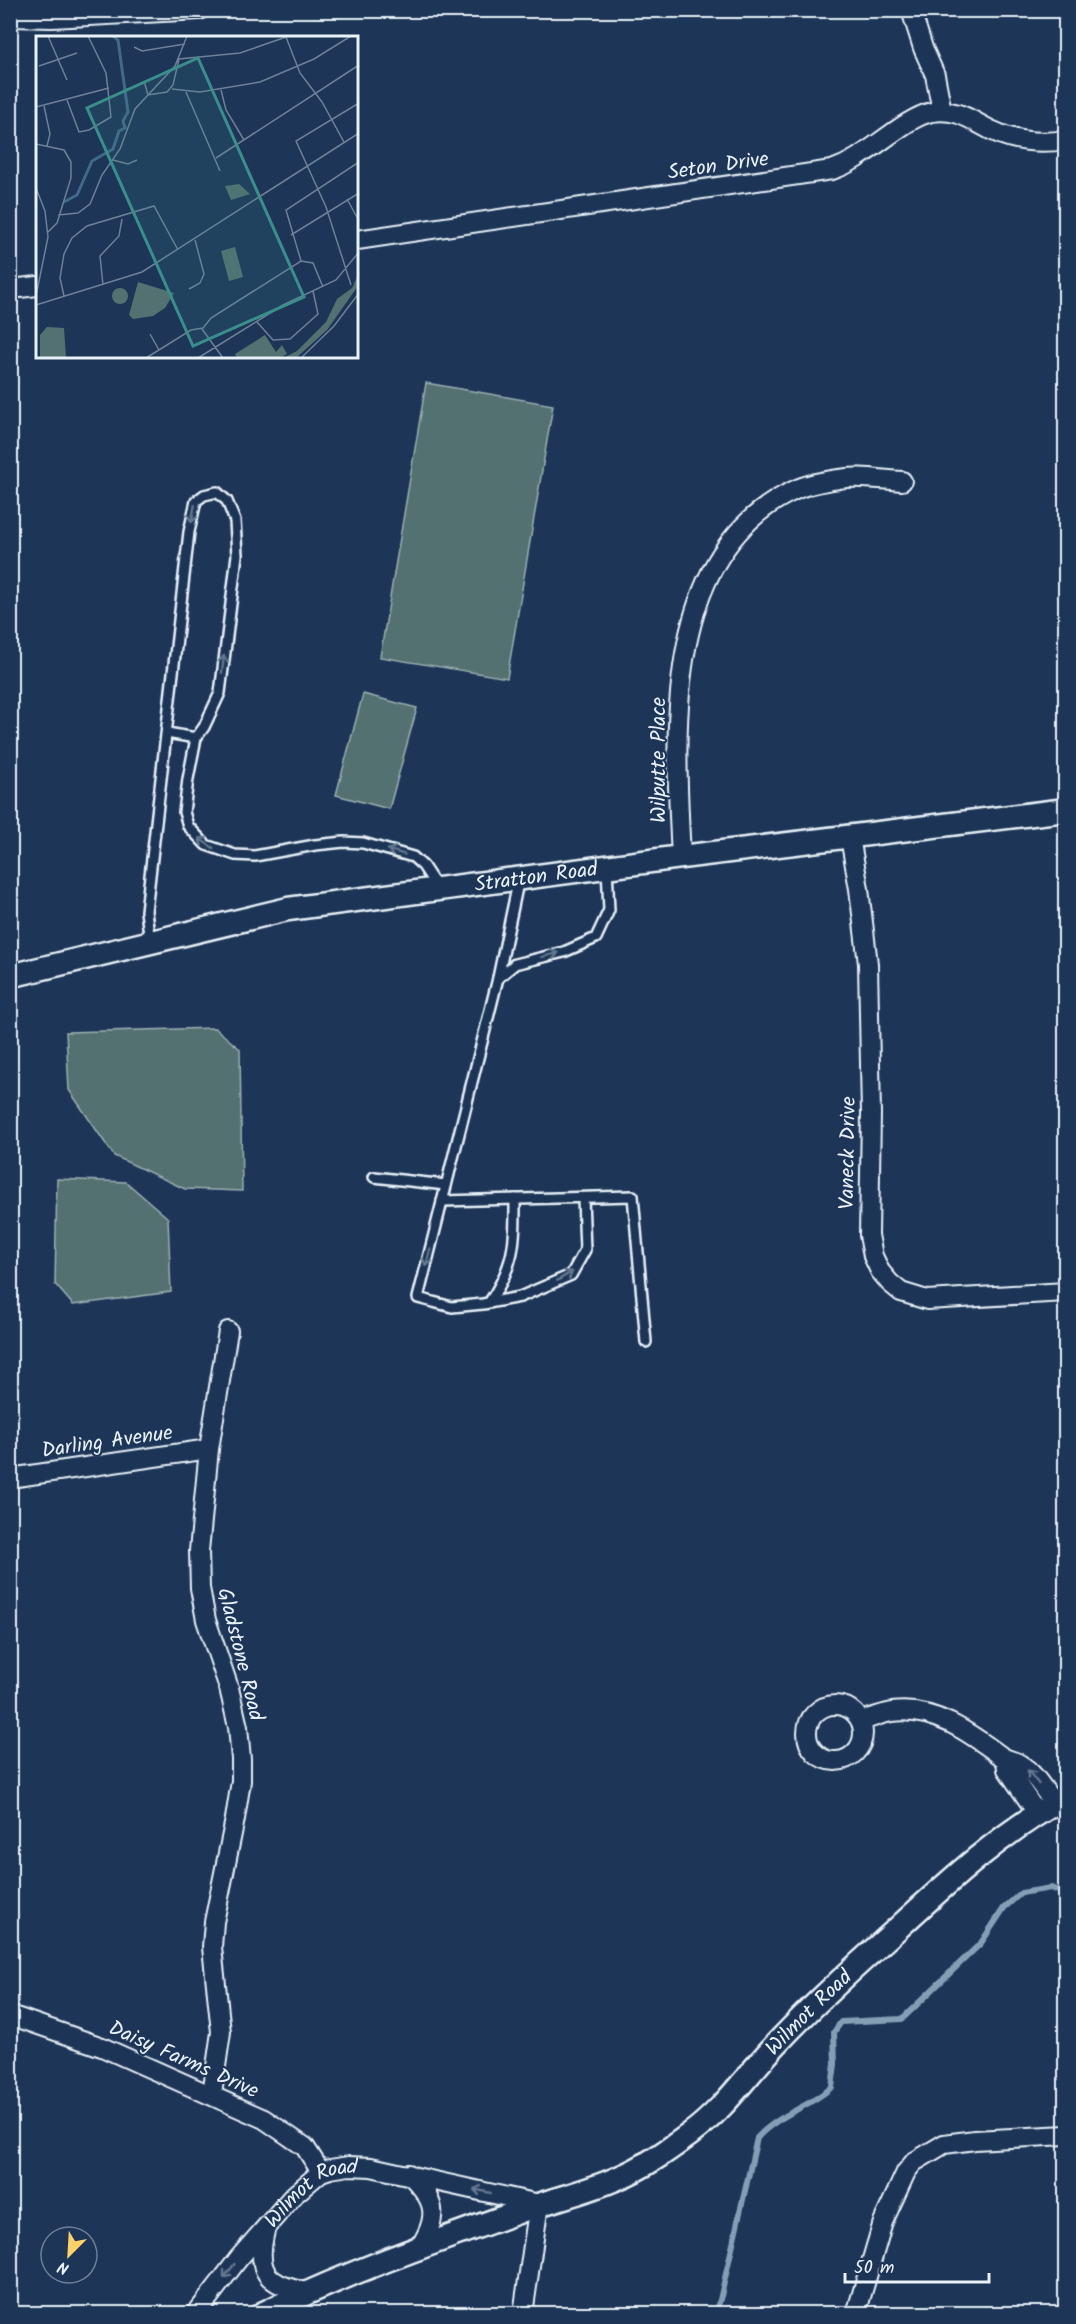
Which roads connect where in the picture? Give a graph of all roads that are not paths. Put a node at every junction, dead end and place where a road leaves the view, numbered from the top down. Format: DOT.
graph roads {
  1 [pos="201,10"];
  2 [pos="911,10"];
  3 [pos="10,17"];
  4 [pos="942,111"];
  5 [pos="1065,140"];
  6 [pos="358,240"];
  7 [pos="36,286"];
  8 [pos="10,290"];
  9 [pos="902,481"];
  10 [pos="167,733"];
  11 [pos="196,738"];
  12 [pos="1065,810"];
  13 [pos="850,837"];
  14 [pos="681,857"];
  15 [pos="606,867"];
  16 [pos="519,878"];
  17 [pos="438,888"];
  18 [pos="150,942"];
  19 [pos="10,976"];
  20 [pos="498,978"];
  21 [pos="374,1177"];
  22 [pos="446,1185"];
  23 [pos="583,1197"];
  24 [pos="515,1199"];
  25 [pos="442,1201"];
  26 [pos="1065,1292"];
  27 [pos="489,1303"];
  28 [pos="228,1331"];
  29 [pos="646,1342"];
  30 [pos="209,1449"];
  31 [pos="10,1478"];
  32 [pos="861,1721"];
  33 [pos="1052,1804"];
  34 [pos="10,2015"];
  35 [pos="212,2094"];
  36 [pos="1065,2135"];
  37 [pos="321,2172"];
  38 [pos="409,2174"];
  39 [pos="539,2204"];
  40 [pos="265,2229"];
  41 [pos="419,2248"];
  42 [pos="307,2292"];
  43 [pos="196,2313"];
  44 [pos="262,2313"];
  45 [pos="523,2313"];
  46 [pos="856,2313"];
  1 -- 3 [label="street"];
  2 -- 4 [label="street"];
  4 -- 5 [label="street"];
  4 -- 6 [label="street, Seton Drive"];
  7 -- 8 [label="street"];
  9 -- 14 [label="street, Wilputte Place"];
  10 -- 11 [label="lane"];
  11 -- 10 [label="lane, one-way"];
  10 -- 18 [label="lane"];
  17 -- 11 [label="lane, one-way"];
  12 -- 13 [label="street, Stratton Road"];
  13 -- 14 [label="street, Stratton Road"];
  13 -- 26 [label="street, Vaneck Drive"];
  14 -- 15 [label="street, Stratton Road"];
  15 -- 16 [label="street, Stratton Road"];
  20 -- 15 [label="lane, one-way"];
  16 -- 17 [label="street, Stratton Road"];
  16 -- 20 [label="lane"];
  17 -- 18 [label="street, Stratton Road"];
  18 -- 19 [label="street, Stratton Road"];
  20 -- 22 [label="lane"];
  21 -- 22 [label="lane"];
  22 -- 25 [label="lane"];
  23 -- 24 [label="lane"];
  27 -- 23 [label="lane, one-way"];
  23 -- 29 [label="lane"];
  24 -- 25 [label="lane"];
  24 -- 27 [label="lane"];
  25 -- 27 [label="lane, one-way"];
  28 -- 30 [label="street, Gladstone Road"];
  30 -- 31 [label="street, Darling Avenue"];
  30 -- 35 [label="street, Gladstone Road"];
  32 -- 33 [label="street"];
  33 -- 39 [label="street, Wilmot Road"];
  34 -- 35 [label="street, Daisy Farms Drive"];
  35 -- 37 [label="street, Daisy Farms Drive"];
  36 -- 46 [label="street"];
  37 -- 38 [label="street, Wilmot Road"];
  37 -- 40 [label="street, Wilmot Road"];
  39 -- 38 [label="street, Wilmot Road, one-way"];
  38 -- 41 [label="street"];
  39 -- 41 [label="street, Wilmot Road"];
  39 -- 45 [label="street"];
  40 -- 42 [label="street"];
  40 -- 43 [label="street, Wilmot Road, one-way"];
  41 -- 42 [label="street, Wilmot Road"];
  42 -- 44 [label="street, Wilmot Road"];
}
